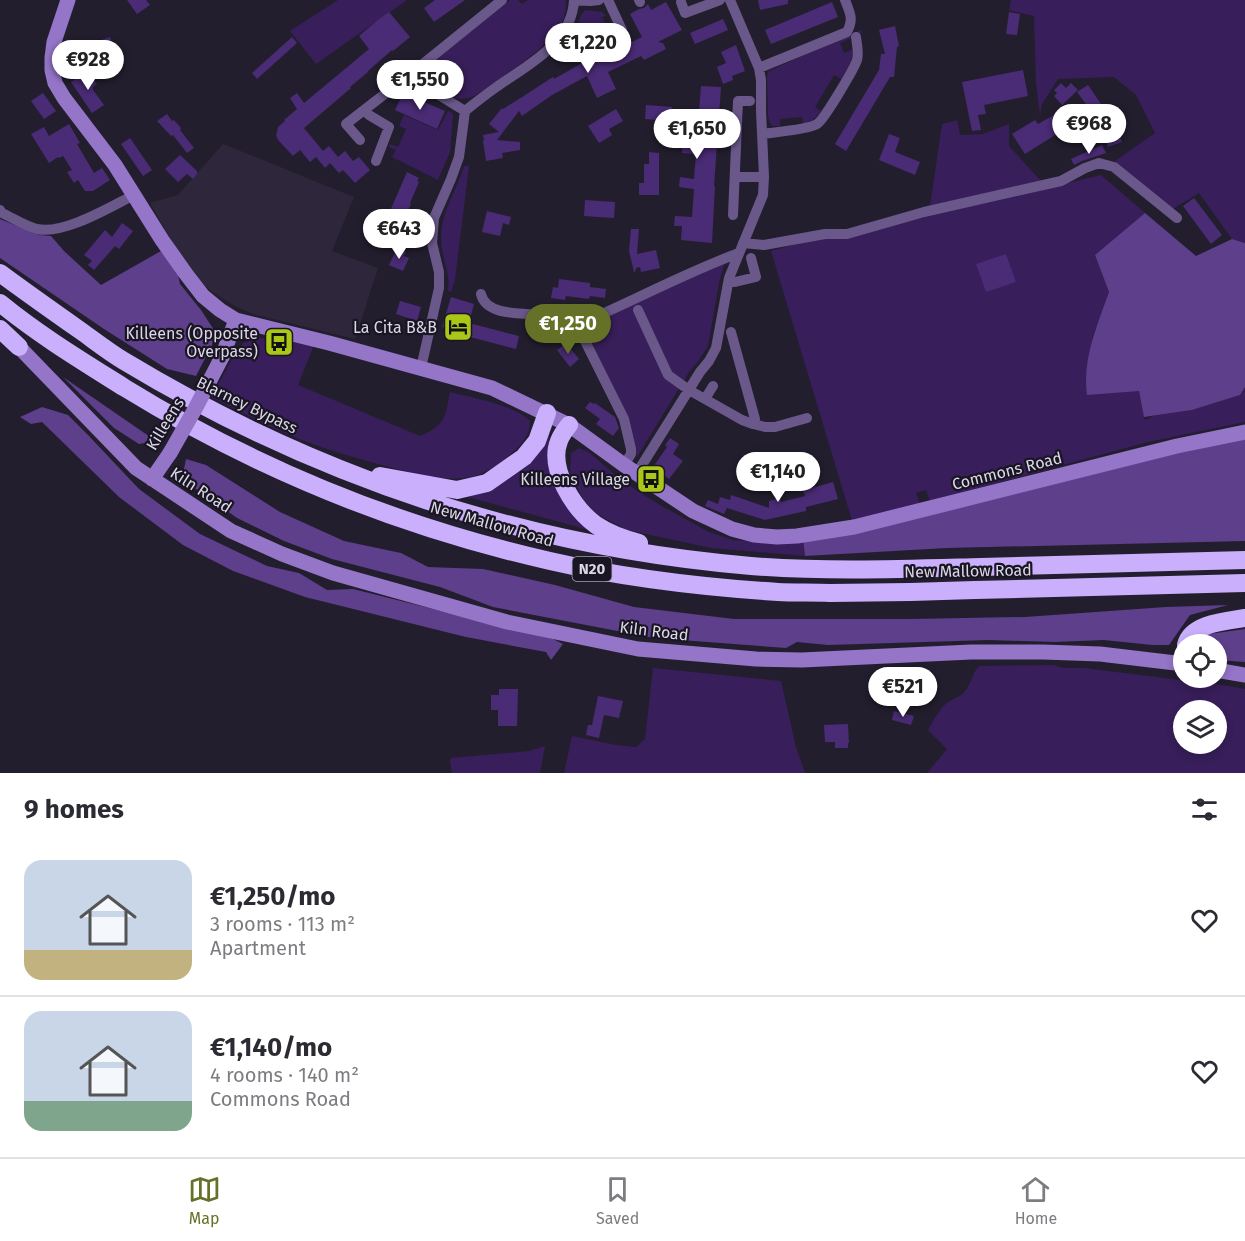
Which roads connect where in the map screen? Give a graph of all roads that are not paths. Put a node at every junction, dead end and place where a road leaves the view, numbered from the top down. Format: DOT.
graph roads {
  1 [pos="68,0"];
  2 [pos="502,0"];
  3 [pos="599,0"];
  4 [pos="608,0"];
  5 [pos="720,0"];
  6 [pos="730,0"];
  7 [pos="845,0"];
  8 [pos="681,2"];
  9 [pos="856,38"];
  10 [pos="595,42"];
  11 [pos="759,68"];
  12 [pos="408,76"];
  13 [pos="750,101"];
  14 [pos="364,110"];
  15 [pos="465,111"];
  16 [pos="762,134"];
  17 [pos="360,140"];
  18 [pos="376,161"];
  19 [pos="735,177"];
  20 [pos="764,177"];
  21 [pos="134,195"];
  22 [pos="0,210"];
  23 [pos="733,215"];
  24 [pos="1177,218"];
  25 [pos="741,248"];
  26 [pos="751,258"];
  27 [pos="0,273"];
  28 [pos="729,281"];
  29 [pos="481,294"];
  30 [pos="0,303"];
  31 [pos="638,310"];
  32 [pos="236,320"];
  33 [pos="577,325"];
  34 [pos="0,329"];
  35 [pos="731,332"];
  36 [pos="18,347"];
  37 [pos="421,368"];
  38 [pos="713,386"];
  39 [pos="689,390"];
  40 [pos="705,399"];
  41 [pos="547,413"];
  42 [pos="807,418"];
  43 [pos="753,424"];
  44 [pos="569,425"];
  45 [pos="1245,432"];
  46 [pos="331,466"];
  47 [pos="631,469"];
  48 [pos="152,479"];
  49 [pos="1245,560"];
  50 [pos="752,566"];
  51 [pos="1245,583"];
  52 [pos="1245,618"];
  53 [pos="1192,634"];
  54 [pos="1173,661"];
  55 [pos="1227,671"];
  56 [pos="1245,675"];
  1 -- 21 [label="street"];
  2 -- 12 [label="street"];
  3 -- 15 [label="street"];
  4 -- 10 [label="street"];
  5 -- 8 [label="street"];
  6 -- 11 [label="street"];
  7 -- 11 [label="street"];
  9 -- 16 [label="street"];
  11 -- 16 [label="street"];
  12 -- 14 [label="street"];
  12 -- 15 [label="street"];
  13 -- 19 [label="street"];
  14 -- 17 [label="street"];
  14 -- 18 [label="street"];
  15 -- 37 [label="street"];
  16 -- 20 [label="street"];
  19 -- 20 [label="street"];
  19 -- 23 [label="street"];
  20 -- 25 [label="street"];
  21 -- 22 [label="street"];
  21 -- 32 [label="street"];
  24 -- 25 [label="street"];
  25 -- 28 [label="street"];
  25 -- 33 [label="street"];
  26 -- 28 [label="street"];
  27 -- 46 [label="highway, Blarney Bypass / N20"];
  28 -- 39 [label="street"];
  29 -- 33 [label="street"];
  30 -- 51 [label="highway, New Mallow Road / N20"];
  31 -- 39 [label="street"];
  32 -- 37 [label="street, Commons Road"];
  32 -- 48 [label="street, Killeens, bridge"];
  33 -- 47 [label="street"];
  34 -- 36 [label="highway"];
  35 -- 43 [label="street"];
  36 -- 48 [label="street, Kiln Road"];
  37 -- 41 [label="street, Commons Road"];
  38 -- 40 [label="street"];
  39 -- 40 [label="street"];
  39 -- 47 [label="street"];
  40 -- 43 [label="street"];
  41 -- 44 [label="street, Commons Road"];
  41 -- 46 [label="highway, N20"];
  42 -- 43 [label="street"];
  44 -- 47 [label="street, Commons Road"];
  44 -- 50 [label="highway, N20"];
  45 -- 47 [label="street, Commons Road"];
  46 -- 50 [label="highway, New Mallow Road / N20"];
  48 -- 54 [label="street, Kiln Road"];
  49 -- 50 [label="highway, New Mallow Road / N20"];
  52 -- 53 [label="highway"];
  55 -- 56 [label="street"];
}
